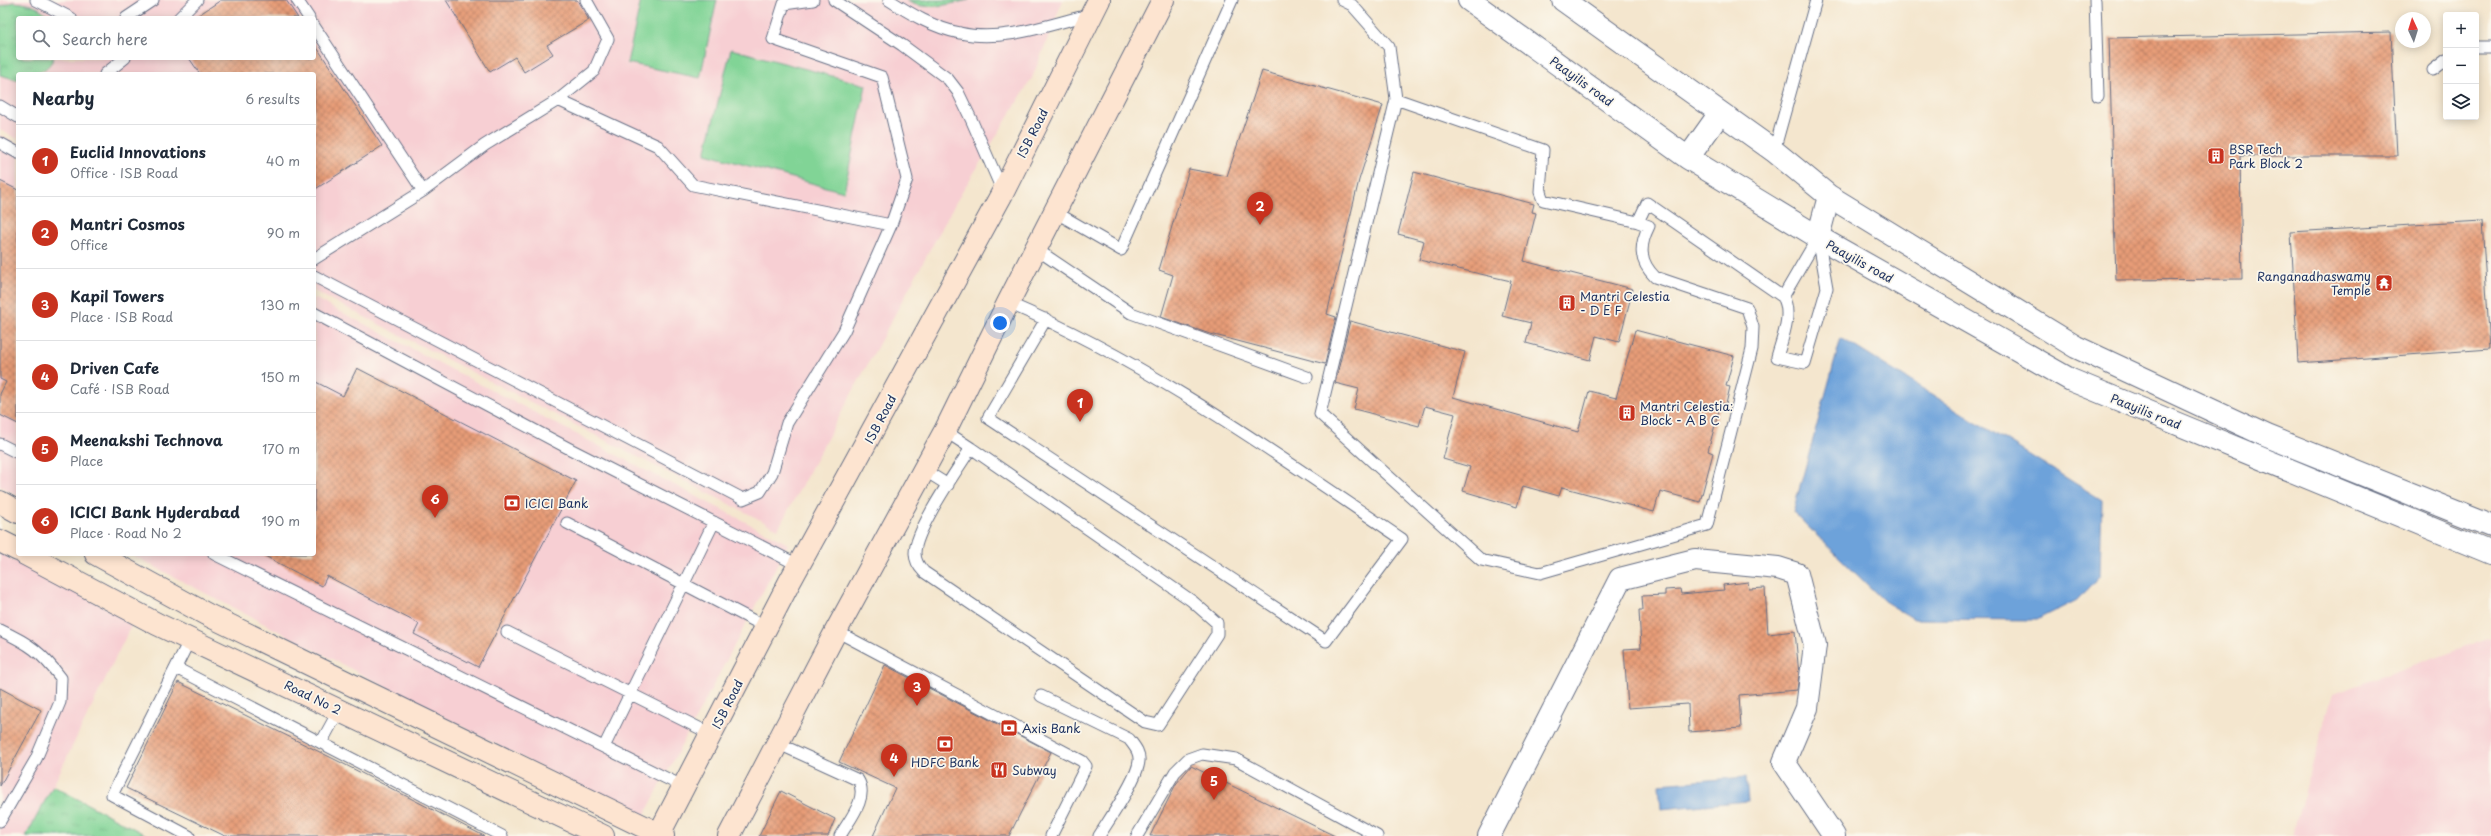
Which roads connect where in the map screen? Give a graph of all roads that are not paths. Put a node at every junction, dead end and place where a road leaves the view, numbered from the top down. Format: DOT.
graph roads {
  1 [pos="36,0"];
  2 [pos="153,0"];
  3 [pos="197,0"];
  4 [pos="297,0"];
  5 [pos="586,0"];
  6 [pos="813,0"];
  7 [pos="834,0"];
  8 [pos="888,0"];
  9 [pos="1163,0"];
  10 [pos="1342,0"];
  11 [pos="1470,0"];
  12 [pos="1563,0"];
  13 [pos="1816,0"];
  14 [pos="2095,0"];
  15 [pos="1230,1"];
  16 [pos="1096,7"];
  17 [pos="67,16"];
  18 [pos="129,16"];
  19 [pos="181,16"];
  20 [pos="308,16"];
  21 [pos="316,29"];
  22 [pos="2479,47"];
  23 [pos="2491,47"];
  24 [pos="122,60"];
  25 [pos="2443,62"];
  26 [pos="2434,70"];
  27 [pos="107,72"];
  28 [pos="2098,96"];
  29 [pos="1396,99"];
  30 [pos="558,100"];
  31 [pos="0,106"];
  32 [pos="1720,113"];
  33 [pos="16,116"];
  34 [pos="0,143"];
  35 [pos="1774,151"];
  36 [pos="16,152"];
  37 [pos="1688,158"];
  38 [pos="423,191"];
  39 [pos="1003,192"];
  40 [pos="1829,196"];
  41 [pos="1055,212"];
  42 [pos="1638,222"];
  43 [pos="891,225"];
  44 [pos="1818,237"];
  45 [pos="1036,249"];
  46 [pos="316,257"];
  47 [pos="316,277"];
  48 [pos="1783,297"];
  49 [pos="1008,303"];
  50 [pos="316,314"];
  51 [pos="1046,319"];
  52 [pos="1307,377"];
  53 [pos="945,432"];
  54 [pos="0,444"];
  55 [pos="971,448"];
  56 [pos="16,452"];
  57 [pos="924,470"];
  58 [pos="948,485"];
  59 [pos="0,502"];
  60 [pos="16,511"];
  61 [pos="714,522"];
  62 [pos="566,523"];
  63 [pos="2491,526"];
  64 [pos="0,541"];
  65 [pos="16,549"];
  66 [pos="2491,553"];
  67 [pos="29,556"];
  68 [pos="100,556"];
  69 [pos="218,556"];
  70 [pos="800,566"];
  71 [pos="683,584"];
  72 [pos="766,627"];
  73 [pos="0,630"];
  74 [pos="836,631"];
  75 [pos="507,632"];
  76 [pos="190,639"];
  77 [pos="176,668"];
  78 [pos="630,694"];
  79 [pos="1040,696"];
  80 [pos="339,710"];
  81 [pos="711,734"];
  82 [pos="321,743"];
  83 [pos="777,743"];
  84 [pos="604,747"];
  85 [pos="684,787"];
  86 [pos="0,821"];
  87 [pos="596,834"];
  88 [pos="660,835"];
  89 [pos="189,836"];
  90 [pos="502,836"];
  91 [pos="729,836"];
  92 [pos="840,836"];
  93 [pos="1051,836"];
  94 [pos="1099,836"];
  95 [pos="1137,836"];
  96 [pos="1377,836"];
  97 [pos="1489,836"];
  98 [pos="1834,836"];
  1 -- 17 [label="lane"];
  2 -- 18 [label="lane"];
  3 -- 19 [label="lane"];
  4 -- 20 [label="lane"];
  5 -- 30 [label="lane"];
  6 -- 43 [label="lane"];
  7 -- 39 [label="lane"];
  8 -- 16 [label="lane"];
  9 -- 41 [label="main road"];
  10 -- 29 [label="lane"];
  11 -- 37 [label="street, Paayilis road"];
  12 -- 32 [label="street"];
  13 -- 35 [label="lane"];
  14 -- 28 [label="lane"];
  15 -- 41 [label="lane"];
  16 -- 39 [label="main road, ISB Road"];
  21 -- 38 [label="lane"];
  22 -- 23 [label="lane"];
  24 -- 27 [label="lane"];
  25 -- 26 [label="lane"];
  29 -- 42 [label="lane"];
  29 -- 42 [label="lane"];
  30 -- 38 [label="lane"];
  30 -- 43 [label="lane"];
  31 -- 33 [label="lane"];
  32 -- 35 [label="street"];
  32 -- 37 [label="street"];
  34 -- 36 [label="lane"];
  35 -- 40 [label="street"];
  37 -- 44 [label="street, Paayilis road"];
  38 -- 46 [label="lane"];
  39 -- 70 [label="main road, ISB Road"];
  40 -- 44 [label="street, Paayilis road"];
  40 -- 63 [label="street"];
  41 -- 45 [label="main road"];
  42 -- 48 [label="lane"];
  43 -- 47 [label="lane"];
  44 -- 48 [label="lane"];
  44 -- 48 [label="lane"];
  44 -- 66 [label="street, Paayilis road"];
  45 -- 49 [label="main road"];
  45 -- 52 [label="lane"];
  49 -- 51 [label="lane"];
  49 -- 53 [label="main road"];
  50 -- 61 [label="lane"];
  51 -- 51 [label="lane"];
  53 -- 55 [label="lane"];
  53 -- 57 [label="main road"];
  54 -- 56 [label="lane"];
  55 -- 58 [label="lane"];
  55 -- 58 [label="lane"];
  57 -- 58 [label="lane"];
  57 -- 74 [label="main road"];
  59 -- 60 [label="main road"];
  61 -- 70 [label="lane"];
  61 -- 71 [label="lane"];
  62 -- 71 [label="lane"];
  64 -- 65 [label="main road"];
  67 -- 76 [label="main road, Road No 2"];
  68 -- 88 [label="main road"];
  69 -- 84 [label="lane"];
  70 -- 72 [label="main road, ISB Road"];
  71 -- 72 [label="lane"];
  71 -- 78 [label="lane"];
  72 -- 81 [label="main road, ISB Road"];
  73 -- 86 [label="lane"];
  74 -- 83 [label="main road"];
  74 -- 93 [label="lane"];
  75 -- 78 [label="lane"];
  76 -- 77 [label="lane"];
  76 -- 80 [label="main road, Road No 2"];
  77 -- 82 [label="lane"];
  77 -- 89 [label="lane"];
  78 -- 81 [label="lane"];
  78 -- 84 [label="lane"];
  79 -- 94 [label="lane"];
  80 -- 82 [label="lane"];
  80 -- 87 [label="main road, Road No 2"];
  81 -- 85 [label="main road, ISB Road"];
  82 -- 90 [label="lane"];
  83 -- 91 [label="main road"];
  83 -- 92 [label="lane"];
  84 -- 85 [label="lane"];
  85 -- 88 [label="main road, ISB Road"];
  95 -- 96 [label="lane"];
  97 -- 98 [label="street"];
}
